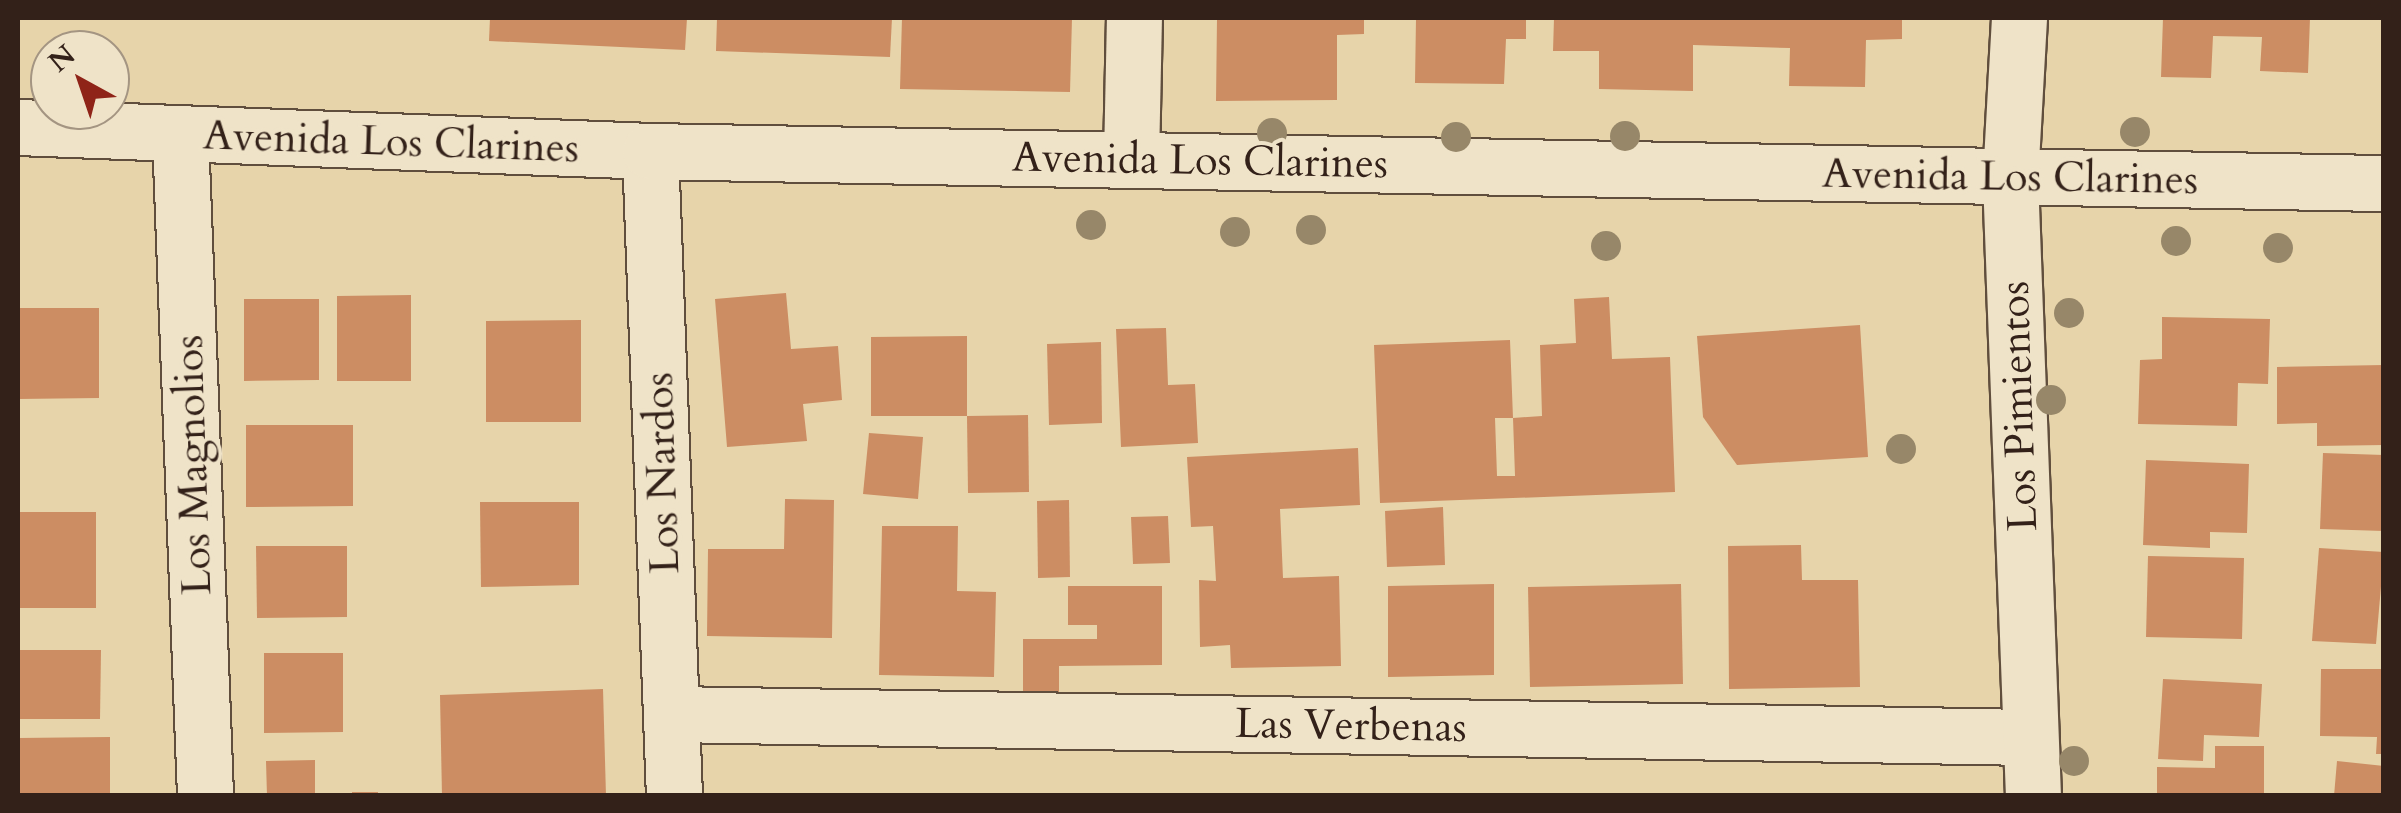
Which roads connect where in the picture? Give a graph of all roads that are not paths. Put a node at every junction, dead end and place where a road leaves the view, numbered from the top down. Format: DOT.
graph roads {
  1 [pos="1134,18"];
  2 [pos="2019,18"];
  3 [pos="18,127"];
  4 [pos="180,135"];
  5 [pos="650,152"];
  6 [pos="1131,160"];
  7 [pos="2010,178"];
  8 [pos="2384,183"];
  9 [pos="671,714"];
  10 [pos="2030,737"];
  11 [pos="205,796"];
  12 [pos="674,796"];
  13 [pos="2032,796"];
  1 -- 6 [label="main road"];
  2 -- 7 [label="main road, Los Pimientos"];
  3 -- 4 [label="main road, Avenida Los Clarines"];
  4 -- 5 [label="main road, Avenida Los Clarines"];
  4 -- 11 [label="main road, Los Magnolios"];
  5 -- 6 [label="main road, Avenida Los Clarines"];
  5 -- 9 [label="main road, Los Nardos"];
  6 -- 7 [label="main road, Avenida Los Clarines"];
  7 -- 8 [label="main road, Avenida Los Clarines"];
  7 -- 10 [label="main road, Los Pimientos"];
  9 -- 10 [label="main road, Las Verbenas"];
  9 -- 12 [label="main road, Los Nardos"];
  10 -- 13 [label="main road, Los Pimientos"];
}
